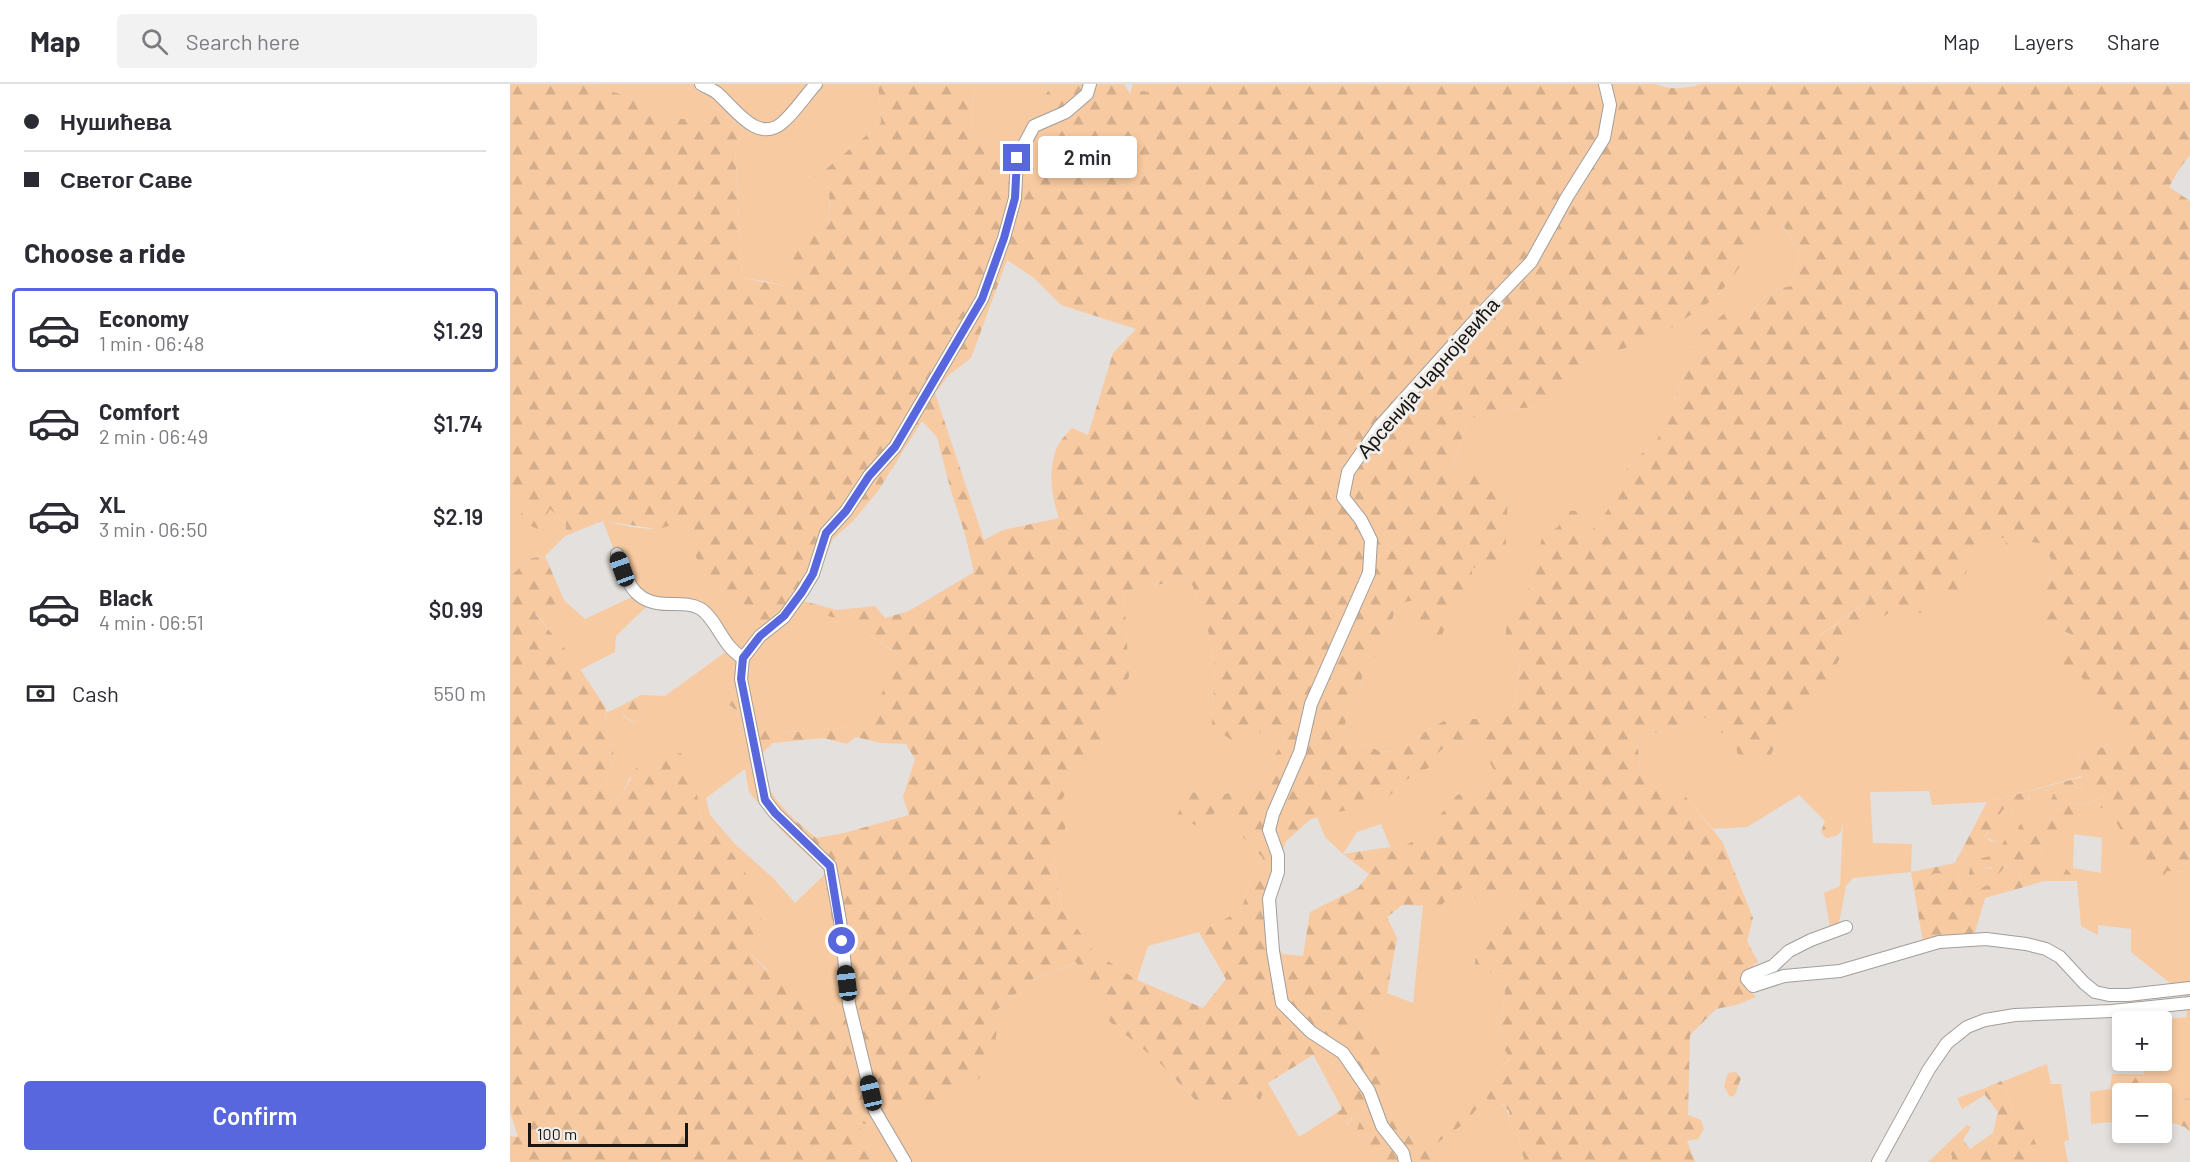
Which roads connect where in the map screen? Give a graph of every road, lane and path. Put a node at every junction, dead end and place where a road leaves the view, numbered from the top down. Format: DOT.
graph roads {
  1 [pos="700,84"];
  2 [pos="816,84"];
  3 [pos="1090,84"];
  4 [pos="1605,84"];
  5 [pos="617,554"];
  6 [pos="743,658"];
  7 [pos="1846,927"];
  8 [pos="2190,988"];
  9 [pos="2190,1002"];
  10 [pos="905,1162"];
  11 [pos="1405,1162"];
  12 [pos="1878,1162"];
  1 -- 2 [label="street"];
  3 -- 6 [label="street"];
  4 -- 11 [label="street, Арсенија Чарнојевића"];
  5 -- 6 [label="street"];
  6 -- 10 [label="street"];
  7 -- 8 [label="street"];
  9 -- 12 [label="street"];
}
